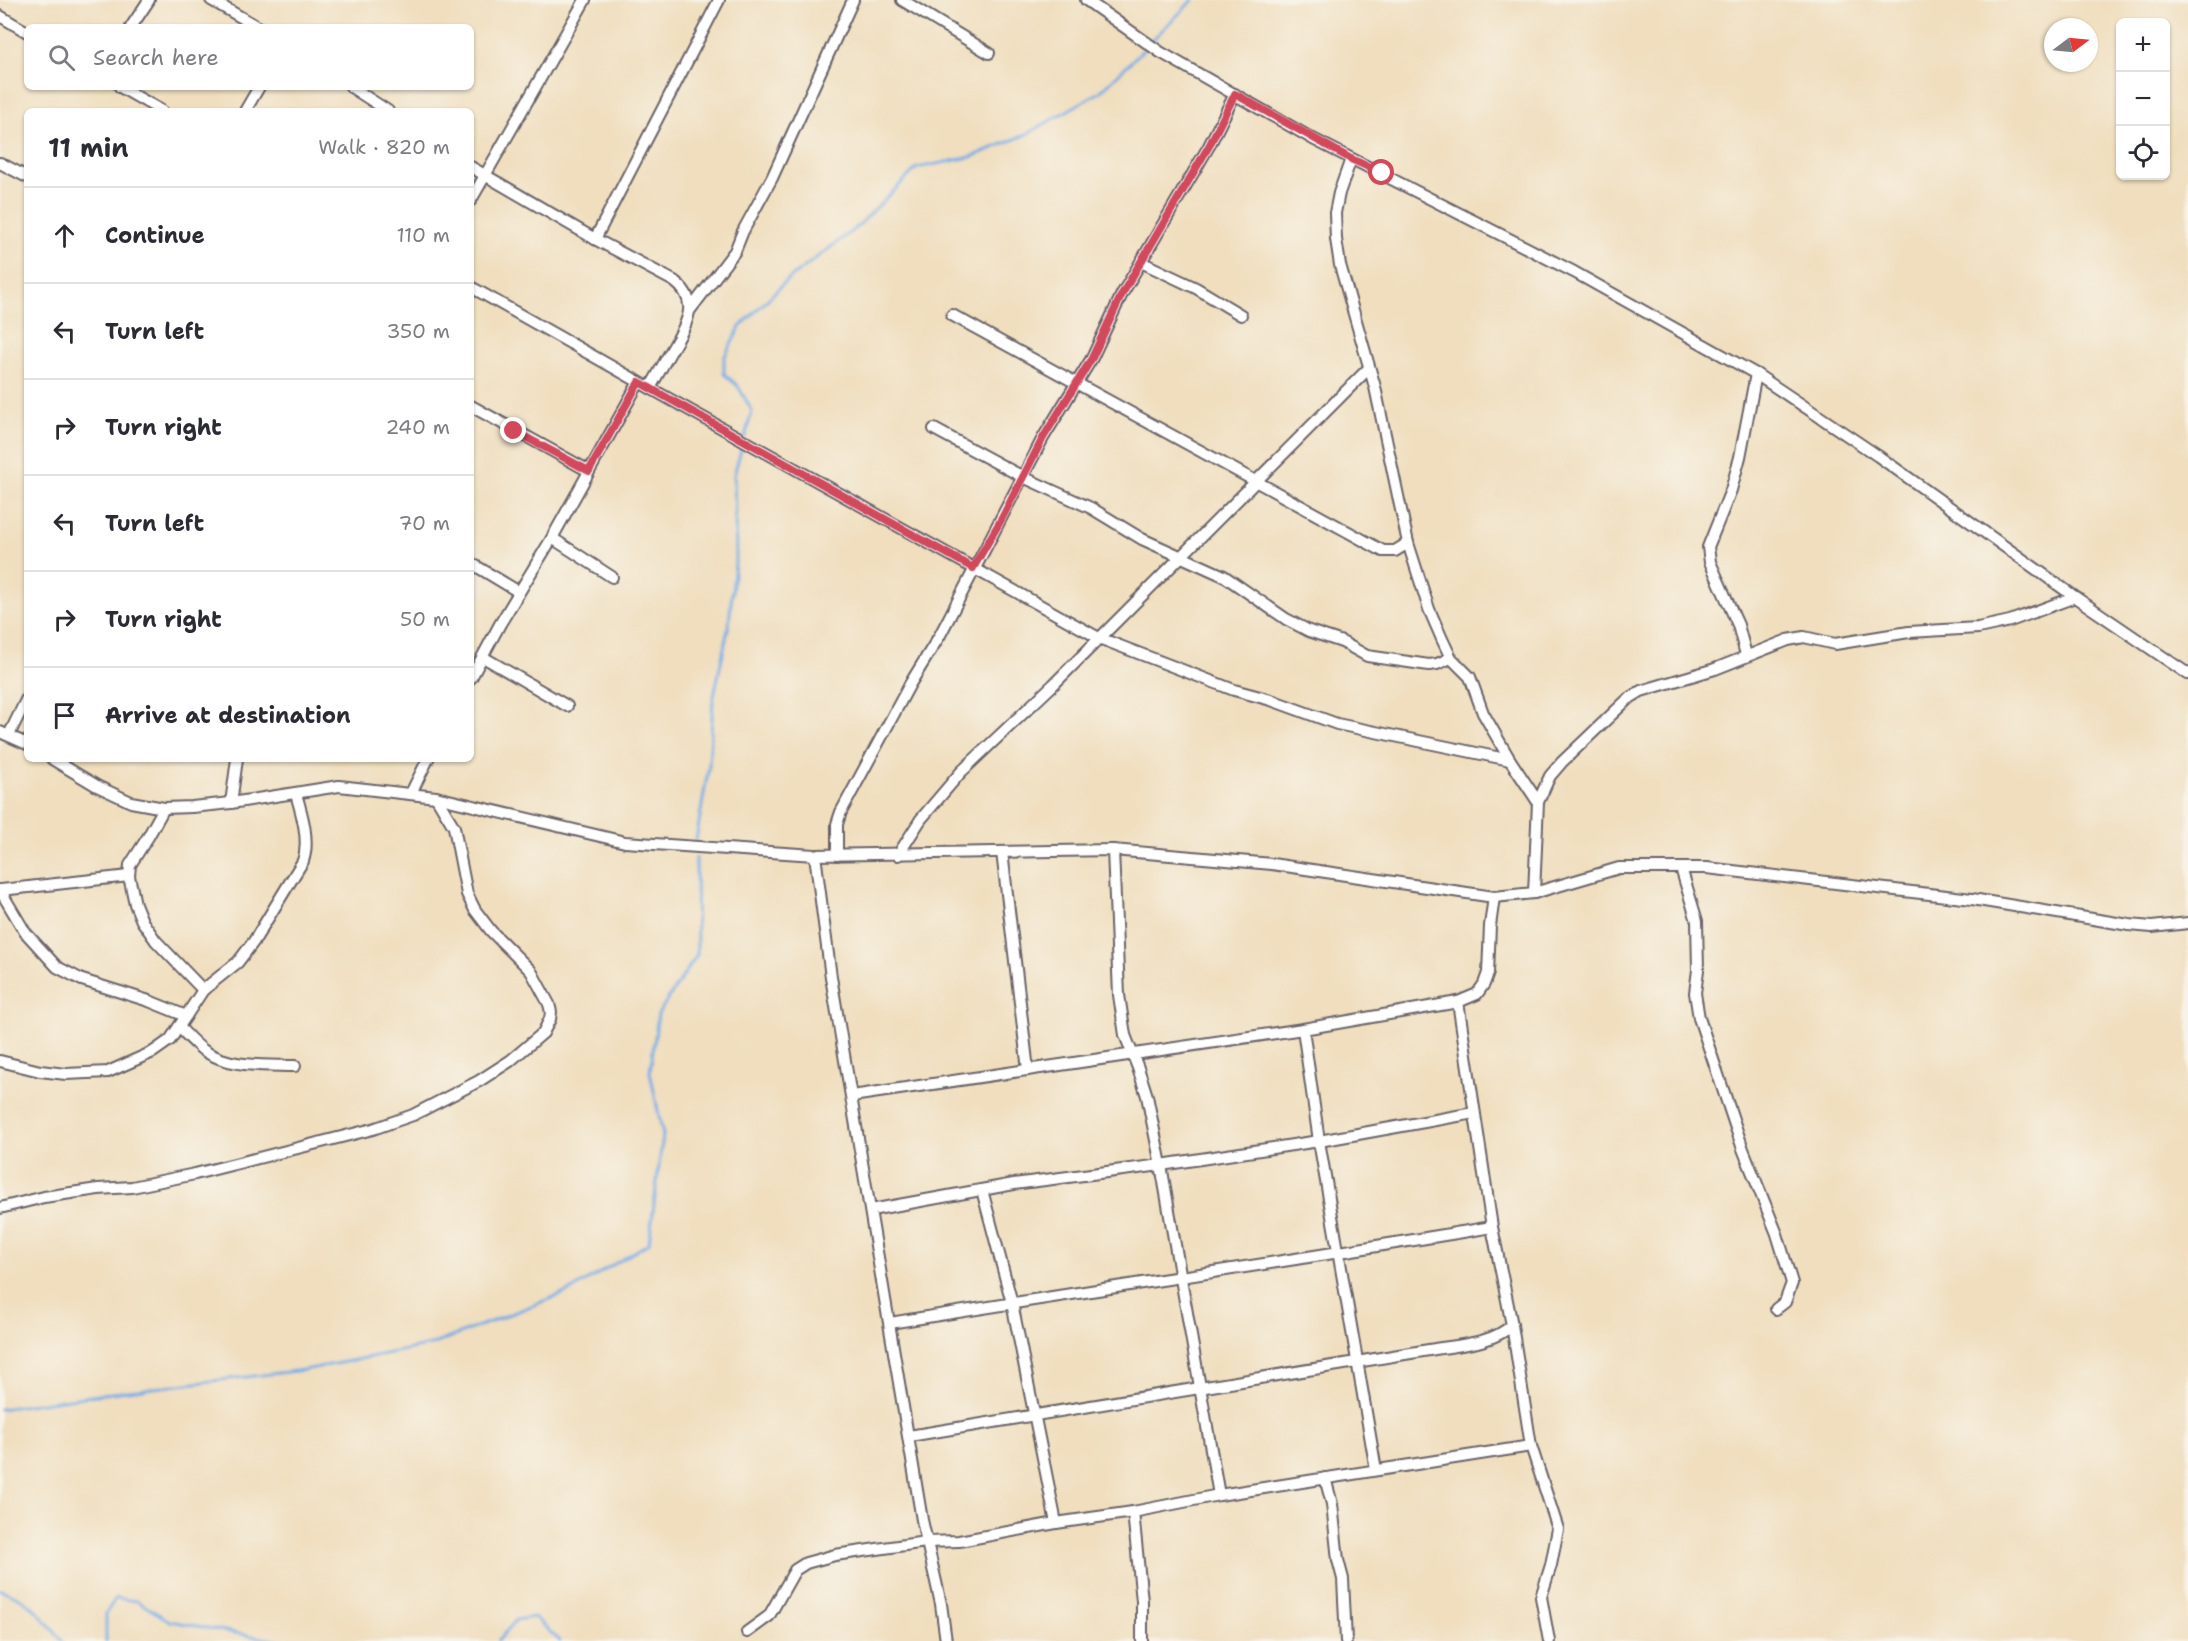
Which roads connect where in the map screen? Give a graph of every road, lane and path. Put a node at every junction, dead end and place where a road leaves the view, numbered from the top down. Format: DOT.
graph roads {
  1 [pos="149,0"];
  2 [pos="212,0"];
  3 [pos="585,0"];
  4 [pos="719,0"];
  5 [pos="853,0"];
  6 [pos="902,0"];
  7 [pos="1086,0"];
  8 [pos="0,16"];
  9 [pos="133,24"];
  10 [pos="253,24"];
  11 [pos="24,30"];
  12 [pos="989,53"];
  13 [pos="125,90"];
  14 [pos="257,90"];
  15 [pos="356,90"];
  16 [pos="1235,94"];
  17 [pos="157,108"];
  18 [pos="248,108"];
  19 [pos="383,108"];
  20 [pos="1351,159"];
  21 [pos="0,163"];
  22 [pos="474,169"];
  23 [pos="24,175"];
  24 [pos="484,175"];
  25 [pos="474,194"];
  26 [pos="596,239"];
  27 [pos="1141,262"];
  28 [pos="474,289"];
  29 [pos="690,310"];
  30 [pos="952,315"];
  31 [pos="1241,315"];
  32 [pos="1369,368"];
  33 [pos="1756,374"];
  34 [pos="639,382"];
  35 [pos="1076,383"];
  36 [pos="650,388"];
  37 [pos="474,408"];
  38 [pos="934,429"];
  39 [pos="589,471"];
  40 [pos="1023,477"];
  41 [pos="1256,481"];
  42 [pos="552,538"];
  43 [pos="1408,543"];
  44 [pos="1180,557"];
  45 [pos="474,565"];
  46 [pos="973,568"];
  47 [pos="612,577"];
  48 [pos="519,592"];
  49 [pos="2075,597"];
  50 [pos="1099,638"];
  51 [pos="1746,655"];
  52 [pos="483,657"];
  53 [pos="1451,658"];
  54 [pos="474,673"];
  55 [pos="2188,675"];
  56 [pos="24,703"];
  57 [pos="567,706"];
  58 [pos="5,733"];
  59 [pos="24,742"];
  60 [pos="1510,760"];
  61 [pos="57,762"];
  62 [pos="237,762"];
  63 [pos="426,762"];
  64 [pos="411,793"];
  65 [pos="296,794"];
  66 [pos="436,797"];
  67 [pos="1538,802"];
  68 [pos="231,803"];
  69 [pos="164,808"];
  70 [pos="1113,850"];
  71 [pos="1002,852"];
  72 [pos="815,855"];
  73 [pos="837,855"];
  74 [pos="898,855"];
  75 [pos="1681,868"];
  76 [pos="129,876"];
  77 [pos="0,890"];
  78 [pos="1534,893"];
  79 [pos="1494,897"];
  80 [pos="2188,923"];
  81 [pos="203,990"];
  82 [pos="1458,1002"];
  83 [pos="186,1016"];
  84 [pos="179,1027"];
  85 [pos="1303,1029"];
  86 [pos="1132,1054"];
  87 [pos="0,1061"];
  88 [pos="295,1066"];
  89 [pos="1028,1070"];
  90 [pos="852,1096"];
  91 [pos="1474,1113"];
  92 [pos="1319,1141"];
  93 [pos="1161,1166"];
  94 [pos="982,1190"];
  95 [pos="0,1208"];
  96 [pos="871,1210"];
  97 [pos="1492,1227"];
  98 [pos="1338,1253"];
  99 [pos="1179,1276"];
  100 [pos="1012,1303"];
  101 [pos="1776,1309"];
  102 [pos="890,1323"];
  103 [pos="1512,1325"];
  104 [pos="1356,1362"];
  105 [pos="1199,1387"];
  106 [pos="1036,1415"];
  107 [pos="909,1436"];
  108 [pos="1531,1446"];
  109 [pos="1376,1470"];
  110 [pos="1325,1478"];
  111 [pos="1219,1495"];
  112 [pos="1133,1512"];
  113 [pos="1056,1523"];
  114 [pos="926,1542"];
  115 [pos="747,1632"];
  116 [pos="946,1641"];
  117 [pos="1142,1641"];
  118 [pos="1346,1641"];
  119 [pos="1549,1641"];
  1 -- 9 [label="street"];
  2 -- 10 [label="street"];
  3 -- 24 [label="street"];
  4 -- 26 [label="street"];
  5 -- 29 [label="street"];
  6 -- 12 [label="street"];
  7 -- 16 [label="street"];
  8 -- 11 [label="street"];
  13 -- 17 [label="street"];
  14 -- 18 [label="street"];
  15 -- 19 [label="street"];
  16 -- 20 [label="street"];
  16 -- 27 [label="street"];
  20 -- 32 [label="street"];
  20 -- 33 [label="street"];
  21 -- 23 [label="street"];
  22 -- 24 [label="street"];
  24 -- 25 [label="street"];
  24 -- 26 [label="street"];
  26 -- 29 [label="street"];
  27 -- 31 [label="street"];
  27 -- 35 [label="street"];
  28 -- 34 [label="street"];
  29 -- 36 [label="street"];
  30 -- 35 [label="street"];
  32 -- 41 [label="street"];
  32 -- 43 [label="street"];
  33 -- 49 [label="street"];
  33 -- 51 [label="street"];
  34 -- 36 [label="street"];
  34 -- 39 [label="street"];
  35 -- 40 [label="street"];
  35 -- 41 [label="street"];
  36 -- 46 [label="street"];
  37 -- 39 [label="street"];
  38 -- 40 [label="street"];
  39 -- 42 [label="street"];
  40 -- 44 [label="street"];
  40 -- 46 [label="street"];
  41 -- 43 [label="street"];
  41 -- 44 [label="street"];
  42 -- 47 [label="street"];
  42 -- 48 [label="street"];
  43 -- 53 [label="street"];
  44 -- 50 [label="street"];
  44 -- 53 [label="street"];
  45 -- 48 [label="street"];
  46 -- 50 [label="street"];
  46 -- 73 [label="street"];
  48 -- 52 [label="street"];
  49 -- 51 [label="street"];
  49 -- 55 [label="street"];
  50 -- 60 [label="street"];
  50 -- 74 [label="street"];
  51 -- 67 [label="street"];
  52 -- 54 [label="street"];
  52 -- 57 [label="street"];
  53 -- 60 [label="street"];
  56 -- 58 [label="street"];
  58 -- 59 [label="street"];
  60 -- 67 [label="street"];
  61 -- 69 [label="street"];
  62 -- 68 [label="street"];
  63 -- 64 [label="street"];
  64 -- 65 [label="street"];
  64 -- 66 [label="street"];
  65 -- 68 [label="street"];
  65 -- 81 [label="street"];
  66 -- 72 [label="street"];
  66 -- 95 [label="street"];
  67 -- 78 [label="street"];
  68 -- 69 [label="street"];
  69 -- 76 [label="street"];
  70 -- 71 [label="street"];
  70 -- 79 [label="street"];
  70 -- 86 [label="street"];
  71 -- 74 [label="street"];
  71 -- 89 [label="street"];
  72 -- 73 [label="street"];
  72 -- 90 [label="street"];
  73 -- 74 [label="street"];
  75 -- 78 [label="street"];
  75 -- 80 [label="street"];
  75 -- 101 [label="street"];
  76 -- 77 [label="street"];
  76 -- 81 [label="street"];
  77 -- 83 [label="street"];
  78 -- 79 [label="street"];
  79 -- 82 [label="street"];
  81 -- 83 [label="street"];
  82 -- 85 [label="street"];
  82 -- 91 [label="street"];
  83 -- 84 [label="street"];
  84 -- 87 [label="street"];
  84 -- 88 [label="street"];
  85 -- 86 [label="street"];
  85 -- 92 [label="street"];
  86 -- 89 [label="street"];
  86 -- 93 [label="street"];
  89 -- 90 [label="street"];
  90 -- 96 [label="street"];
  91 -- 92 [label="street"];
  91 -- 97 [label="street"];
  92 -- 93 [label="street"];
  92 -- 98 [label="street"];
  93 -- 94 [label="street"];
  93 -- 99 [label="street"];
  94 -- 96 [label="street"];
  94 -- 100 [label="street"];
  96 -- 102 [label="street"];
  97 -- 98 [label="street"];
  97 -- 103 [label="street"];
  98 -- 99 [label="street"];
  98 -- 104 [label="street"];
  99 -- 100 [label="street"];
  99 -- 105 [label="street"];
  100 -- 102 [label="street"];
  100 -- 106 [label="street"];
  102 -- 107 [label="street"];
  103 -- 104 [label="street"];
  103 -- 108 [label="street"];
  104 -- 105 [label="street"];
  104 -- 109 [label="street"];
  105 -- 106 [label="street"];
  105 -- 111 [label="street"];
  106 -- 107 [label="street"];
  106 -- 113 [label="street"];
  107 -- 114 [label="street"];
  108 -- 109 [label="street"];
  108 -- 119 [label="street"];
  109 -- 110 [label="street"];
  110 -- 111 [label="street"];
  110 -- 118 [label="street"];
  111 -- 112 [label="street"];
  112 -- 113 [label="street"];
  112 -- 117 [label="street"];
  113 -- 114 [label="street"];
  114 -- 115 [label="street"];
  114 -- 116 [label="street"];
}
